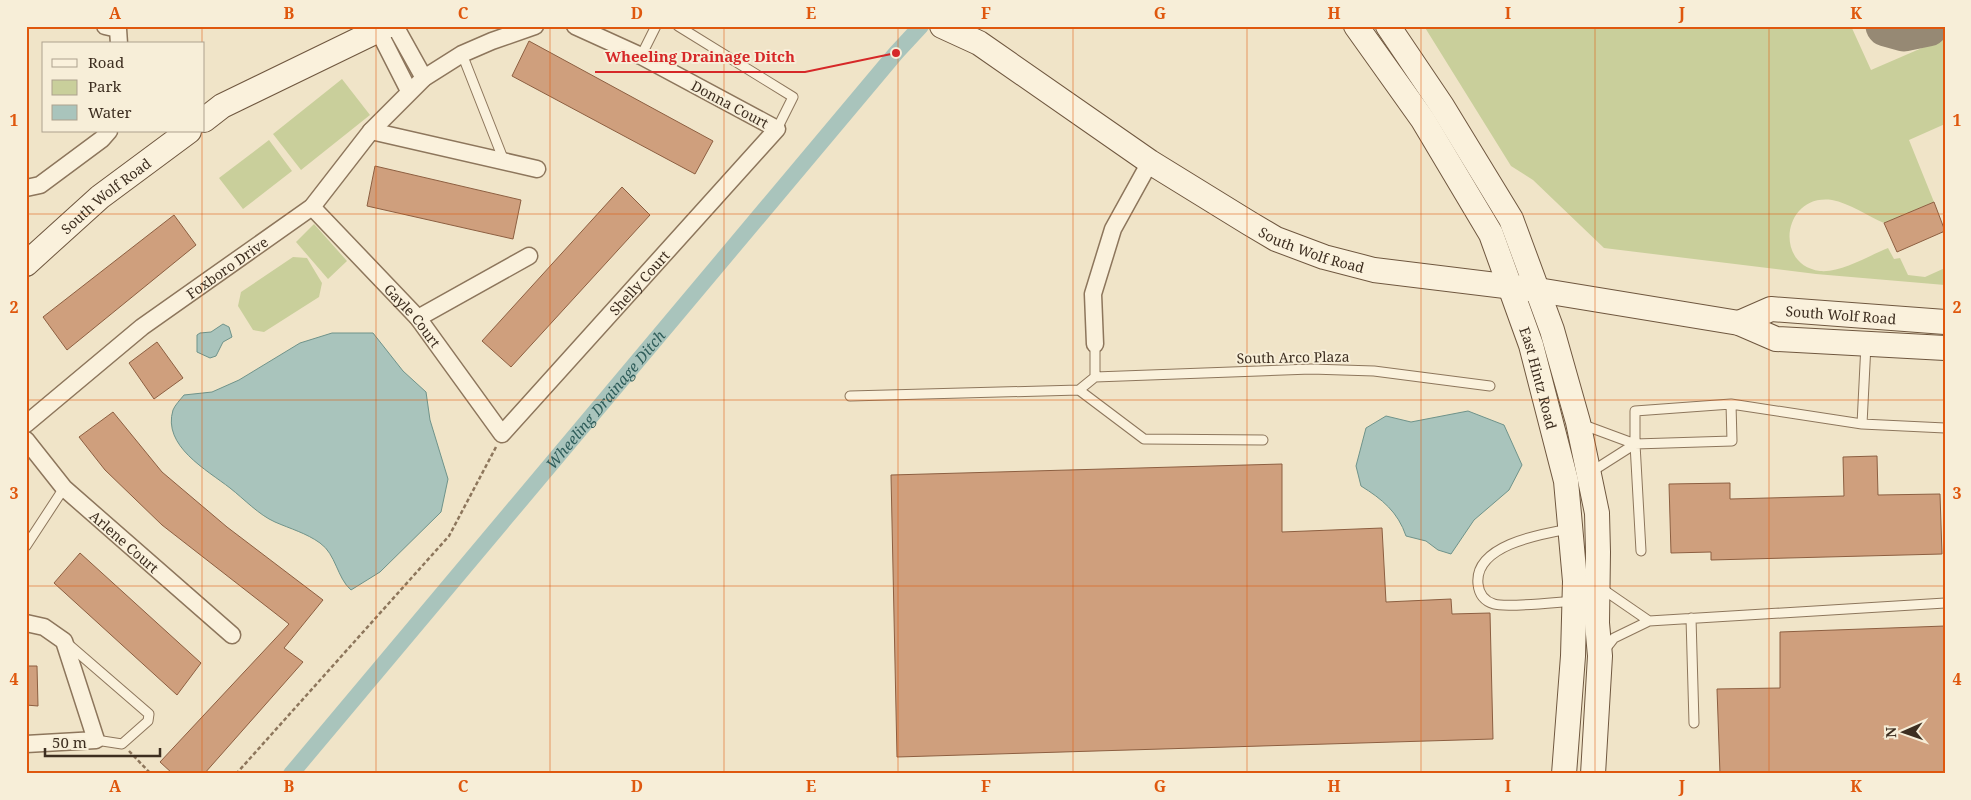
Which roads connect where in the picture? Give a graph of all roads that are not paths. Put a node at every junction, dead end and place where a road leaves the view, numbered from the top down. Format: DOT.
graph roads {
  1 [pos="105,26"];
  2 [pos="535,26"];
  3 [pos="576,26"];
  4 [pos="656,26"];
  5 [pos="678,26"];
  6 [pos="942,26"];
  7 [pos="1356,26"];
  8 [pos="1388,26"];
  9 [pos="386,28"];
  10 [pos="119,42"];
  11 [pos="462,54"];
  12 [pos="641,56"];
  13 [pos="424,78"];
  14 [pos="409,90"];
  15 [pos="205,119"];
  16 [pos="777,129"];
  17 [pos="372,131"];
  18 [pos="108,132"];
  19 [pos="188,132"];
  20 [pos="504,161"];
  21 [pos="1150,162"];
  22 [pos="537,168"];
  23 [pos="26,188"];
  24 [pos="312,207"];
  25 [pos="529,256"];
  26 [pos="26,264"];
  27 [pos="1511,287"];
  28 [pos="1538,290"];
  29 [pos="418,318"];
  30 [pos="1945,322"];
  31 [pos="1739,324"];
  32 [pos="1095,344"];
  33 [pos="1866,344"];
  34 [pos="1945,348"];
  35 [pos="1095,377"];
  36 [pos="1490,386"];
  37 [pos="1079,390"];
  38 [pos="850,396"];
  39 [pos="1731,404"];
  40 [pos="1578,422"];
  41 [pos="26,424"];
  42 [pos="1862,424"];
  43 [pos="1945,428"];
  44 [pos="502,434"];
  45 [pos="26,440"];
  46 [pos="1263,440"];
  47 [pos="1635,444"];
  48 [pos="1589,474"];
  49 [pos="64,488"];
  50 [pos="1570,529"];
  51 [pos="26,546"];
  52 [pos="1641,551"];
  53 [pos="1597,584"];
  54 [pos="1575,601"];
  55 [pos="1945,603"];
  56 [pos="1691,618"];
  57 [pos="1649,621"];
  58 [pos="26,623"];
  59 [pos="232,635"];
  60 [pos="64,641"];
  61 [pos="1600,656"];
  62 [pos="1694,723"];
  63 [pos="96,740"];
  64 [pos="26,744"];
  65 [pos="1564,774"];
  66 [pos="1593,774"];
  1 -- 10 [label="street"];
  2 -- 11 [label="street"];
  3 -- 12 [label="street, Donna Court"];
  4 -- 12 [label="lane"];
  5 -- 16 [label="lane"];
  6 -- 21 [label="main road, South Wolf Road"];
  7 -- 27 [label="main road, East Hintz Road"];
  8 -- 28 [label="main road, East Hintz Road"];
  9 -- 13 [label="street"];
  9 -- 14 [label="street"];
  9 -- 15 [label="main road"];
  11 -- 13 [label="street"];
  11 -- 20 [label="lane"];
  12 -- 16 [label="street, Donna Court"];
  13 -- 14 [label="street, Foxboro Drive"];
  14 -- 17 [label="street, Foxboro Drive"];
  16 -- 44 [label="street, Shelly Court"];
  17 -- 20 [label="street"];
  17 -- 24 [label="street, Foxboro Drive"];
  18 -- 23 [label="street"];
  19 -- 26 [label="main road, South Wolf Road"];
  20 -- 22 [label="street"];
  21 -- 27 [label="main road, South Wolf Road"];
  21 -- 32 [label="street"];
  24 -- 29 [label="street, Gayle Court"];
  24 -- 41 [label="street, Foxboro Drive"];
  25 -- 29 [label="street"];
  27 -- 28 [label="main road, South Wolf Road"];
  27 -- 50 [label="main road, East Hintz Road"];
  28 -- 31 [label="main road, South Wolf Road"];
  28 -- 40 [label="main road, East Hintz Road"];
  29 -- 44 [label="street, Gayle Court"];
  30 -- 31 [label="main road, South Wolf Road"];
  31 -- 33 [label="main road, South Wolf Road"];
  32 -- 35 [label="lane"];
  33 -- 34 [label="main road, South Wolf Road"];
  33 -- 42 [label="lane"];
  35 -- 36 [label="lane, South Arco Plaza"];
  35 -- 37 [label="lane"];
  37 -- 38 [label="lane"];
  37 -- 46 [label="lane"];
  39 -- 42 [label="lane"];
  39 -- 47 [label="lane"];
  39 -- 47 [label="lane"];
  40 -- 47 [label="lane"];
  40 -- 48 [label="main road, East Hintz Road"];
  42 -- 43 [label="lane"];
  45 -- 49 [label="street, Arlene Court"];
  47 -- 48 [label="lane"];
  47 -- 52 [label="lane"];
  48 -- 53 [label="main road, East Hintz Road"];
  49 -- 51 [label="lane"];
  49 -- 59 [label="street, Arlene Court"];
  50 -- 54 [label="main road, East Hintz Road"];
  50 -- 54 [label="lane"];
  53 -- 57 [label="lane"];
  53 -- 61 [label="main road, East Hintz Road"];
  54 -- 65 [label="main road, East Hintz Road"];
  55 -- 56 [label="lane"];
  56 -- 57 [label="lane"];
  56 -- 62 [label="lane"];
  57 -- 61 [label="lane"];
  58 -- 60 [label="street"];
  60 -- 63 [label="street"];
  60 -- 63 [label="lane"];
  61 -- 66 [label="main road, East Hintz Road"];
  63 -- 64 [label="street"];
}
